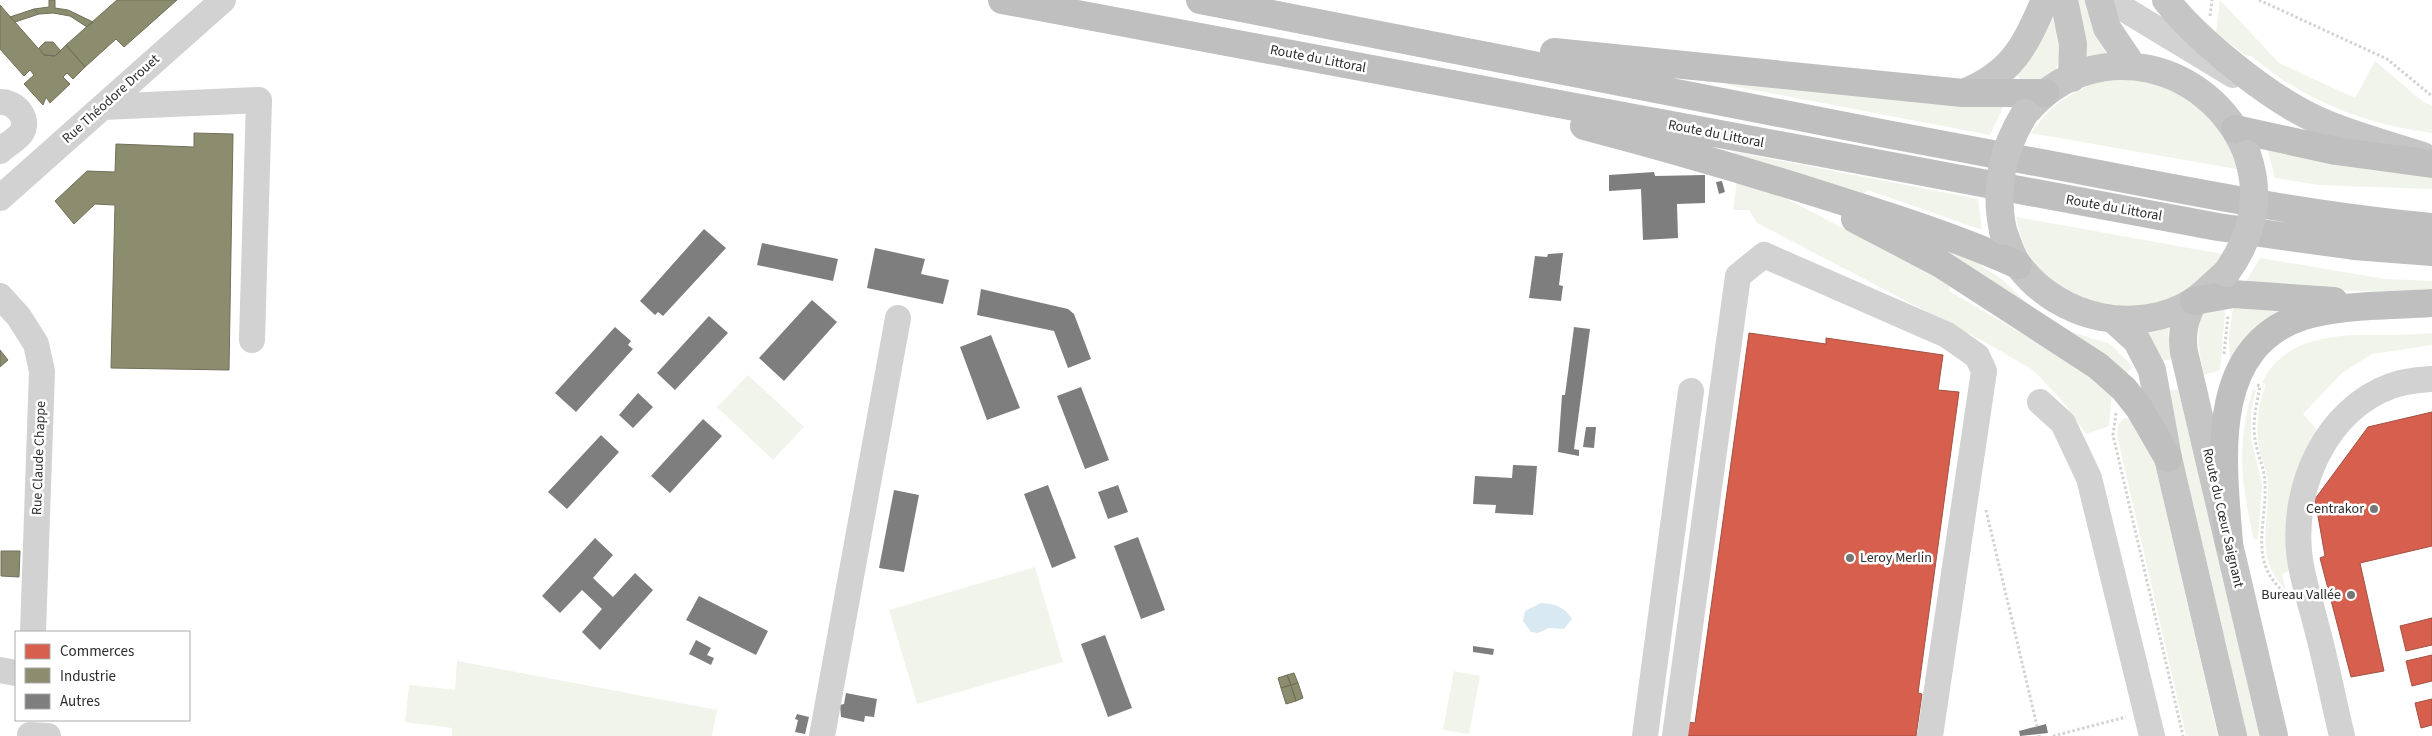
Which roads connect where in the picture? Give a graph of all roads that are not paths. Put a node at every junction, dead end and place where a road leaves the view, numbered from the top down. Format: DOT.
graph roads {
  1 [pos="223,0"];
  2 [pos="1002,0"];
  3 [pos="1200,0"];
  4 [pos="2045,0"];
  5 [pos="2064,0"];
  6 [pos="2099,0"];
  7 [pos="2109,0"];
  8 [pos="2166,0"];
  9 [pos="1373,33"];
  10 [pos="2132,65"];
  11 [pos="1353,66"];
  12 [pos="2072,78"];
  13 [pos="1963,93"];
  14 [pos="2045,93"];
  15 [pos="0,102"];
  16 [pos="103,107"];
  17 [pos="2299,111"];
  18 [pos="2236,129"];
  19 [pos="0,150"];
  20 [pos="2432,159"];
  21 [pos="2432,164"];
  22 [pos="1782,182"];
  23 [pos="0,198"];
  24 [pos="2432,227"];
  25 [pos="2432,252"];
  26 [pos="2018,265"];
  27 [pos="2229,283"];
  28 [pos="0,296"];
  29 [pos="2194,301"];
  30 [pos="2432,303"];
  31 [pos="2392,306"];
  32 [pos="898,318"];
  33 [pos="2114,320"];
  34 [pos="252,340"];
  35 [pos="2432,379"];
  36 [pos="1691,390"];
  37 [pos="2040,402"];
  38 [pos="2168,458"];
  39 [pos="2229,543"];
  40 [pos="2316,626"];
  41 [pos="33,631"];
  42 [pos="0,670"];
  43 [pos="15,673"];
  44 [pos="822,736"];
  45 [pos="1646,736"];
  46 [pos="1675,736"];
  47 [pos="1930,736"];
  48 [pos="2152,736"];
  49 [pos="2233,736"];
  50 [pos="2274,736"];
  51 [pos="2342,736"];
  52 [pos="2357,736"];
  1 -- 16 [label="street, Rue Théodore Drouet"];
  2 -- 11 [label="highway, Route du Littoral"];
  3 -- 9 [label="highway"];
  4 -- 13 [label="main road"];
  5 -- 12 [label="main road"];
  6 -- 10 [label="main road"];
  7 -- 17 [label="street"];
  8 -- 17 [label="main road"];
  9 -- 13 [label="highway"];
  9 -- 24 [label="highway"];
  10 -- 12 [label="main road"];
  10 -- 18 [label="main road"];
  11 -- 22 [label="highway"];
  11 -- 25 [label="highway, Route du Littoral"];
  12 -- 14 [label="main road"];
  13 -- 14 [label="highway"];
  14 -- 26 [label="main road, bridge"];
  15 -- 19 [label="street"];
  16 -- 23 [label="street, Rue Théodore Drouet"];
  16 -- 34 [label="street"];
  17 -- 20 [label="main road"];
  18 -- 21 [label="highway"];
  18 -- 27 [label="main road, bridge"];
  22 -- 26 [label="highway"];
  22 -- 38 [label="highway"];
  26 -- 33 [label="main road"];
  27 -- 29 [label="main road"];
  27 -- 31 [label="highway"];
  28 -- 41 [label="street, Rue Claude Chappe"];
  29 -- 33 [label="main road"];
  29 -- 39 [label="main road, Route du Cœur Saignant"];
  30 -- 31 [label="highway"];
  31 -- 39 [label="highway"];
  32 -- 44 [label="street"];
  33 -- 38 [label="main road"];
  35 -- 40 [label="street"];
  36 -- 45 [label="street"];
  37 -- 48 [label="street"];
  38 -- 49 [label="main road"];
  39 -- 50 [label="main road, Route du Cœur Saignant"];
  40 -- 51 [label="street"];
  40 -- 52 [label="street"];
  42 -- 43 [label="street"];
  46 -- 47 [label="street"];
}
